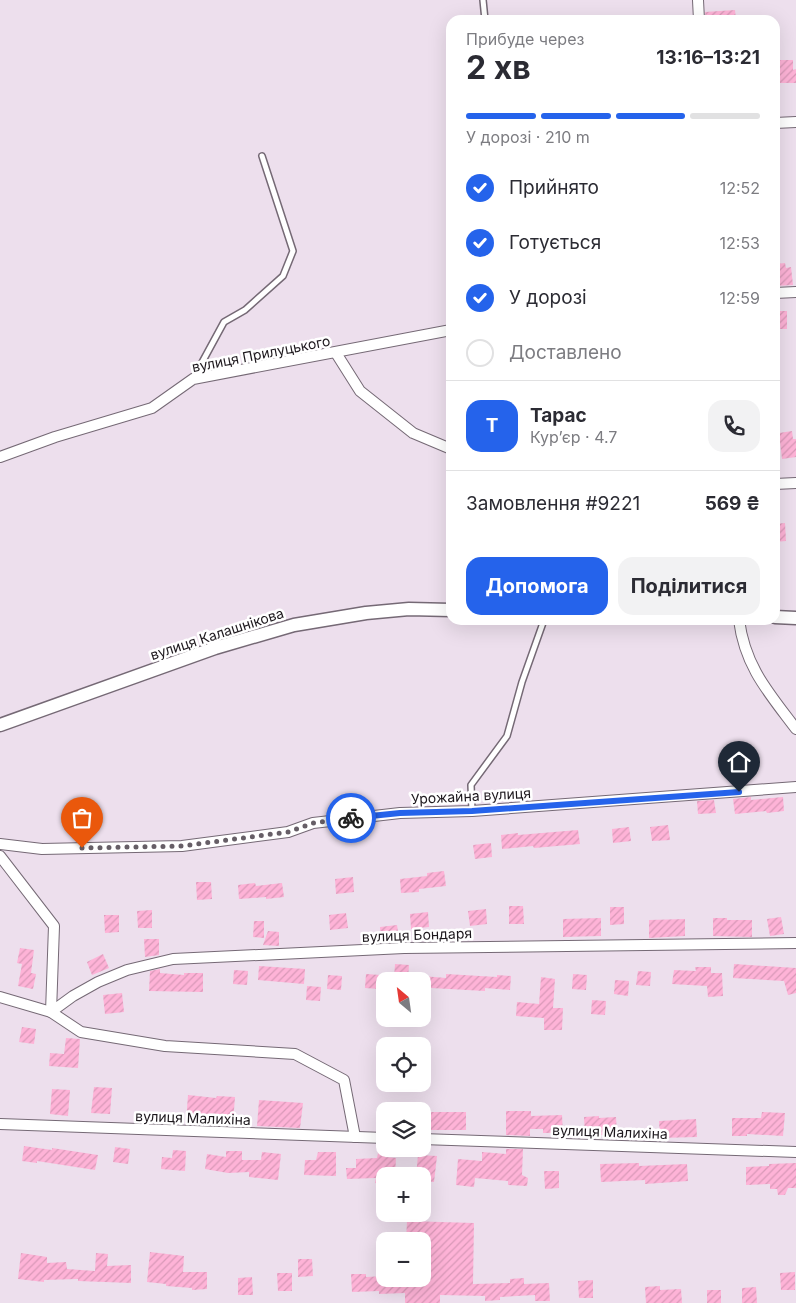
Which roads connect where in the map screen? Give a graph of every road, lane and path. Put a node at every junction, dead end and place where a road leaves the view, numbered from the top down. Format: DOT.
graph roads {
  1 [pos="483,0"];
  2 [pos="698,0"];
  3 [pos="484,15"];
  4 [pos="699,15"];
  5 [pos="796,122"];
  6 [pos="780,123"];
  7 [pos="262,156"];
  8 [pos="796,292"];
  9 [pos="780,293"];
  10 [pos="446,331"];
  11 [pos="336,353"];
  12 [pos="193,379"];
  13 [pos="446,447"];
  14 [pos="0,457"];
  15 [pos="796,482"];
  16 [pos="780,484"];
  17 [pos="446,610"];
  18 [pos="780,618"];
  19 [pos="796,618"];
  20 [pos="542,625"];
  21 [pos="740,625"];
  22 [pos="0,726"];
  23 [pos="796,729"];
  24 [pos="796,787"];
  25 [pos="472,811"];
  26 [pos="0,844"];
  27 [pos="0,856"];
  28 [pos="796,943"];
  29 [pos="0,996"];
  30 [pos="51,1012"];
  31 [pos="0,1124"];
  32 [pos="355,1137"];
  33 [pos="376,1138"];
  34 [pos="431,1139"];
  35 [pos="796,1152"];
  1 -- 3 [label="lane"];
  2 -- 4 [label="street"];
  5 -- 6 [label="street"];
  7 -- 12 [label="lane"];
  8 -- 9 [label="street"];
  10 -- 11 [label="street, вулиця Прилуцького"];
  11 -- 12 [label="street, вулиця Прилуцького"];
  11 -- 13 [label="street"];
  12 -- 14 [label="street, вулиця Прилуцького"];
  15 -- 16 [label="street"];
  17 -- 22 [label="street, вулиця Калашнікова"];
  18 -- 19 [label="street"];
  20 -- 25 [label="lane"];
  21 -- 23 [label="street"];
  24 -- 25 [label="street, Урожайна вулиця"];
  25 -- 26 [label="street, Урожайна вулиця"];
  27 -- 30 [label="street"];
  28 -- 30 [label="street, вулиця Бондаря"];
  29 -- 30 [label="street"];
  30 -- 32 [label="street"];
  31 -- 32 [label="street, вулиця Малихіна"];
  32 -- 33 [label="street, вулиця Малихіна"];
  34 -- 35 [label="street, вулиця Малихіна"];
}
